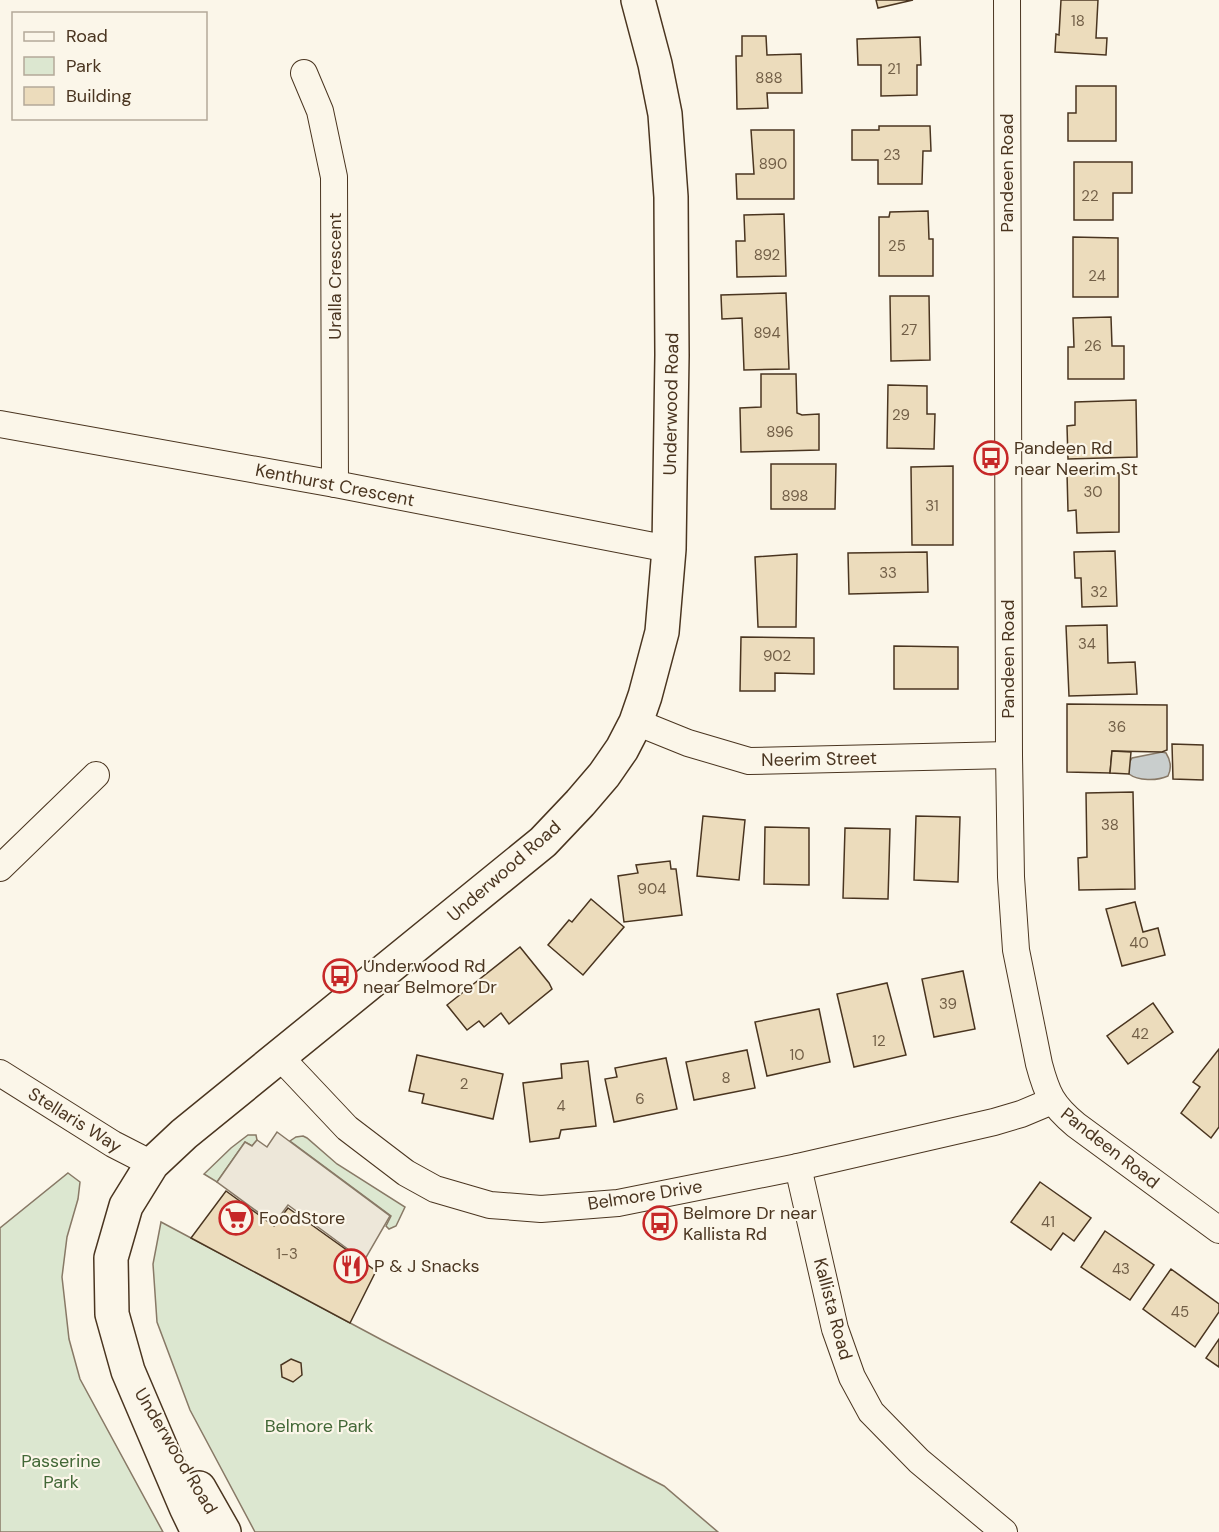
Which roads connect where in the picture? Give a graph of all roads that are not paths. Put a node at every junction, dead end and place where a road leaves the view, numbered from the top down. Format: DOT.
graph roads {
  1 [pos="638,0"];
  2 [pos="1007,0"];
  3 [pos="304,73"];
  4 [pos="0,424"];
  5 [pos="335,484"];
  6 [pos="669,549"];
  7 [pos="636,722"];
  8 [pos="1009,755"];
  9 [pos="96,775"];
  10 [pos="0,868"];
  11 [pos="280,1057"];
  12 [pos="0,1073"];
  13 [pos="1052,1101"];
  14 [pos="152,1164"];
  15 [pos="798,1167"];
  16 [pos="1219,1230"];
  17 [pos="128,1371"];
  18 [pos="198,1532"];
  19 [pos="224,1532"];
  20 [pos="1004,1532"];
  1 -- 6 [label="street, Underwood Road"];
  2 -- 8 [label="street, Pandeen Road"];
  3 -- 5 [label="street, Uralla Crescent"];
  4 -- 5 [label="street, Kenthurst Crescent"];
  5 -- 6 [label="street, Kenthurst Crescent"];
  6 -- 7 [label="street, Underwood Road"];
  7 -- 8 [label="street, Neerim Street"];
  7 -- 11 [label="street, Underwood Road"];
  8 -- 13 [label="street, Pandeen Road"];
  9 -- 10 [label="street"];
  11 -- 14 [label="street, Underwood Road"];
  11 -- 15 [label="street, Belmore Drive"];
  12 -- 14 [label="street, Stellaris Way"];
  13 -- 15 [label="street, Belmore Drive"];
  13 -- 16 [label="street, Pandeen Road"];
  14 -- 17 [label="street, Underwood Road"];
  15 -- 20 [label="street, Kallista Road"];
  17 -- 18 [label="street, Underwood Road"];
  17 -- 19 [label="street, Underwood Road"];
}
